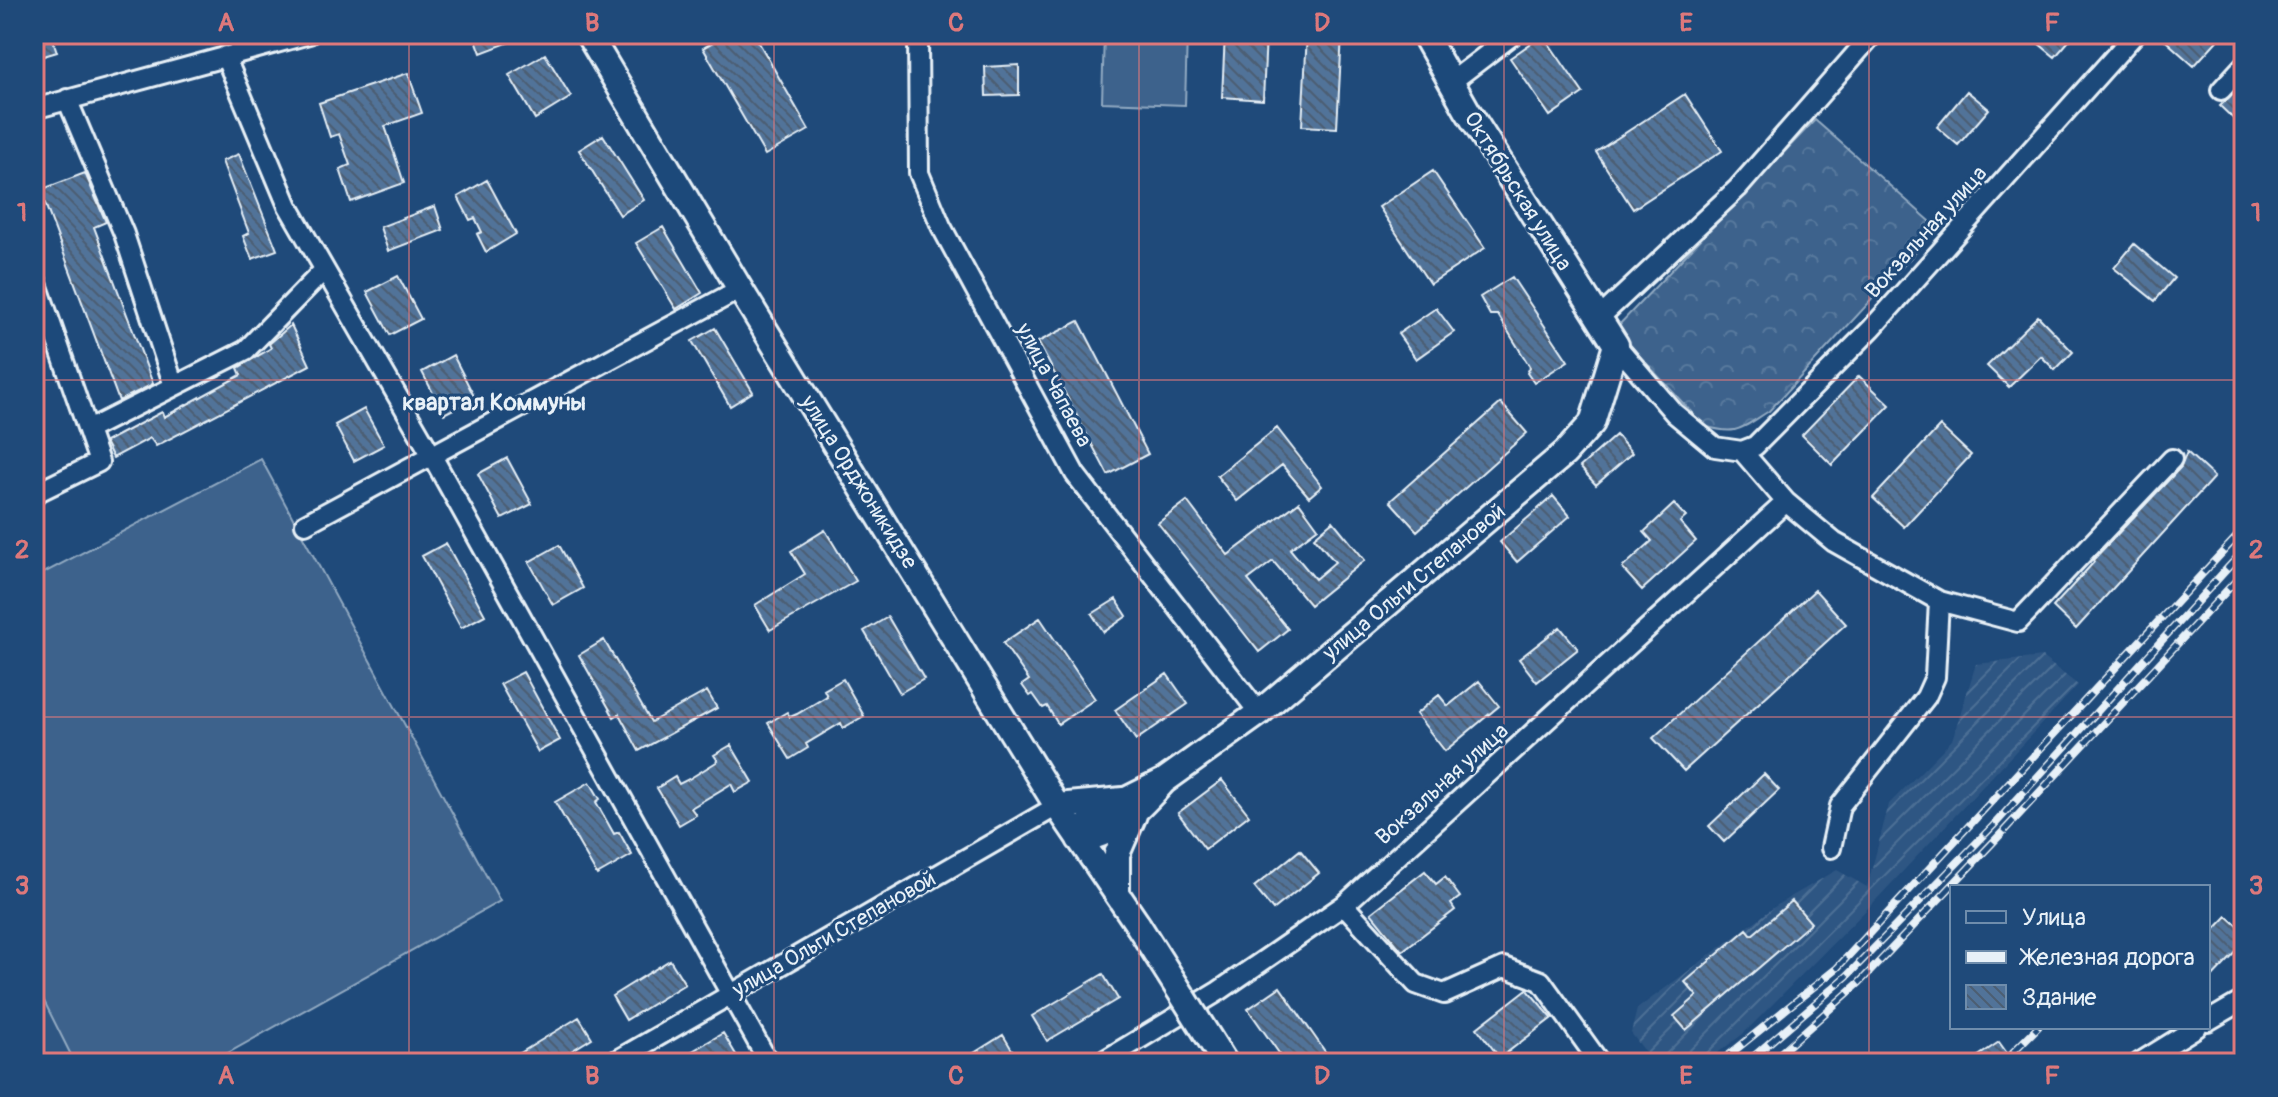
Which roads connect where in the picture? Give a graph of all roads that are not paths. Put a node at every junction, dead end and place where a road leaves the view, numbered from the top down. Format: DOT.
graph roads {
  1 [pos="309,34"];
  2 [pos="588,34"];
  3 [pos="918,34"];
  4 [pos="1424,34"];
  5 [pos="1514,34"];
  6 [pos="1873,34"];
  7 [pos="2135,34"];
  8 [pos="225,56"];
  9 [pos="2244,65"];
  10 [pos="1451,82"];
  11 [pos="2221,90"];
  12 [pos="67,99"];
  13 [pos="34,109"];
  14 [pos="324,270"];
  15 [pos="34,275"];
  16 [pos="740,289"];
  17 [pos="1598,319"];
  18 [pos="1616,345"];
  19 [pos="174,386"];
  20 [pos="88,430"];
  21 [pos="1742,451"];
  22 [pos="432,456"];
  23 [pos="2172,459"];
  24 [pos="34,494"];
  25 [pos="1786,502"];
  26 [pos="305,524"];
  27 [pos="1939,601"];
  28 [pos="1259,713"];
  29 [pos="1057,806"];
  30 [pos="1130,806"];
  31 [pos="1079,839"];
  32 [pos="1831,848"];
  33 [pos="1117,892"];
  34 [pos="1344,905"];
  35 [pos="730,994"];
  36 [pos="2244,1000"];
  37 [pos="2210,1020"];
  38 [pos="2194,1029"];
  39 [pos="612,1063"];
  40 [pos="769,1063"];
  41 [pos="1100,1063"];
  42 [pos="1225,1063"];
  43 [pos="1600,1063"];
  44 [pos="2139,1063"];
  1 -- 8 [label="street"];
  2 -- 16 [label="main road, улица Орджоникидзе"];
  3 -- 28 [label="street, улица Чапаева"];
  4 -- 10 [label="main road, Октябрьская улица"];
  5 -- 10 [label="street"];
  6 -- 17 [label="street"];
  7 -- 21 [label="street, Вокзальная улица"];
  8 -- 12 [label="street"];
  8 -- 14 [label="street"];
  9 -- 11 [label="street"];
  10 -- 17 [label="main road, Октябрьская улица"];
  12 -- 13 [label="street"];
  12 -- 19 [label="street"];
  14 -- 19 [label="street"];
  14 -- 22 [label="street"];
  15 -- 20 [label="street"];
  16 -- 22 [label="street"];
  16 -- 29 [label="main road, улица Орджоникидзе"];
  17 -- 18 [label="main road, Октябрьская улица"];
  18 -- 21 [label="street"];
  18 -- 28 [label="main road, улица Ольги Степановой"];
  19 -- 20 [label="street"];
  20 -- 24 [label="street"];
  21 -- 25 [label="street"];
  22 -- 26 [label="street"];
  22 -- 35 [label="street"];
  23 -- 27 [label="street"];
  25 -- 27 [label="street"];
  25 -- 34 [label="street, Вокзальная улица"];
  27 -- 32 [label="street"];
  28 -- 30 [label="main road, улица Ольги Степановой"];
  29 -- 30 [label="main road"];
  29 -- 31 [label="main road, улица Орджоникидзе"];
  29 -- 35 [label="street, улица Ольги Степановой"];
  30 -- 31 [label="main road"];
  30 -- 33 [label="main road"];
  31 -- 33 [label="main road, улица Орджоникидзе"];
  33 -- 42 [label="main road, улица Орджоникидзе, bridge"];
  34 -- 41 [label="street, Вокзальная улица"];
  34 -- 43 [label="street"];
  35 -- 39 [label="street, улица Ольги Степановой"];
  35 -- 40 [label="street"];
  36 -- 37 [label="street"];
  38 -- 44 [label="street"];
}
